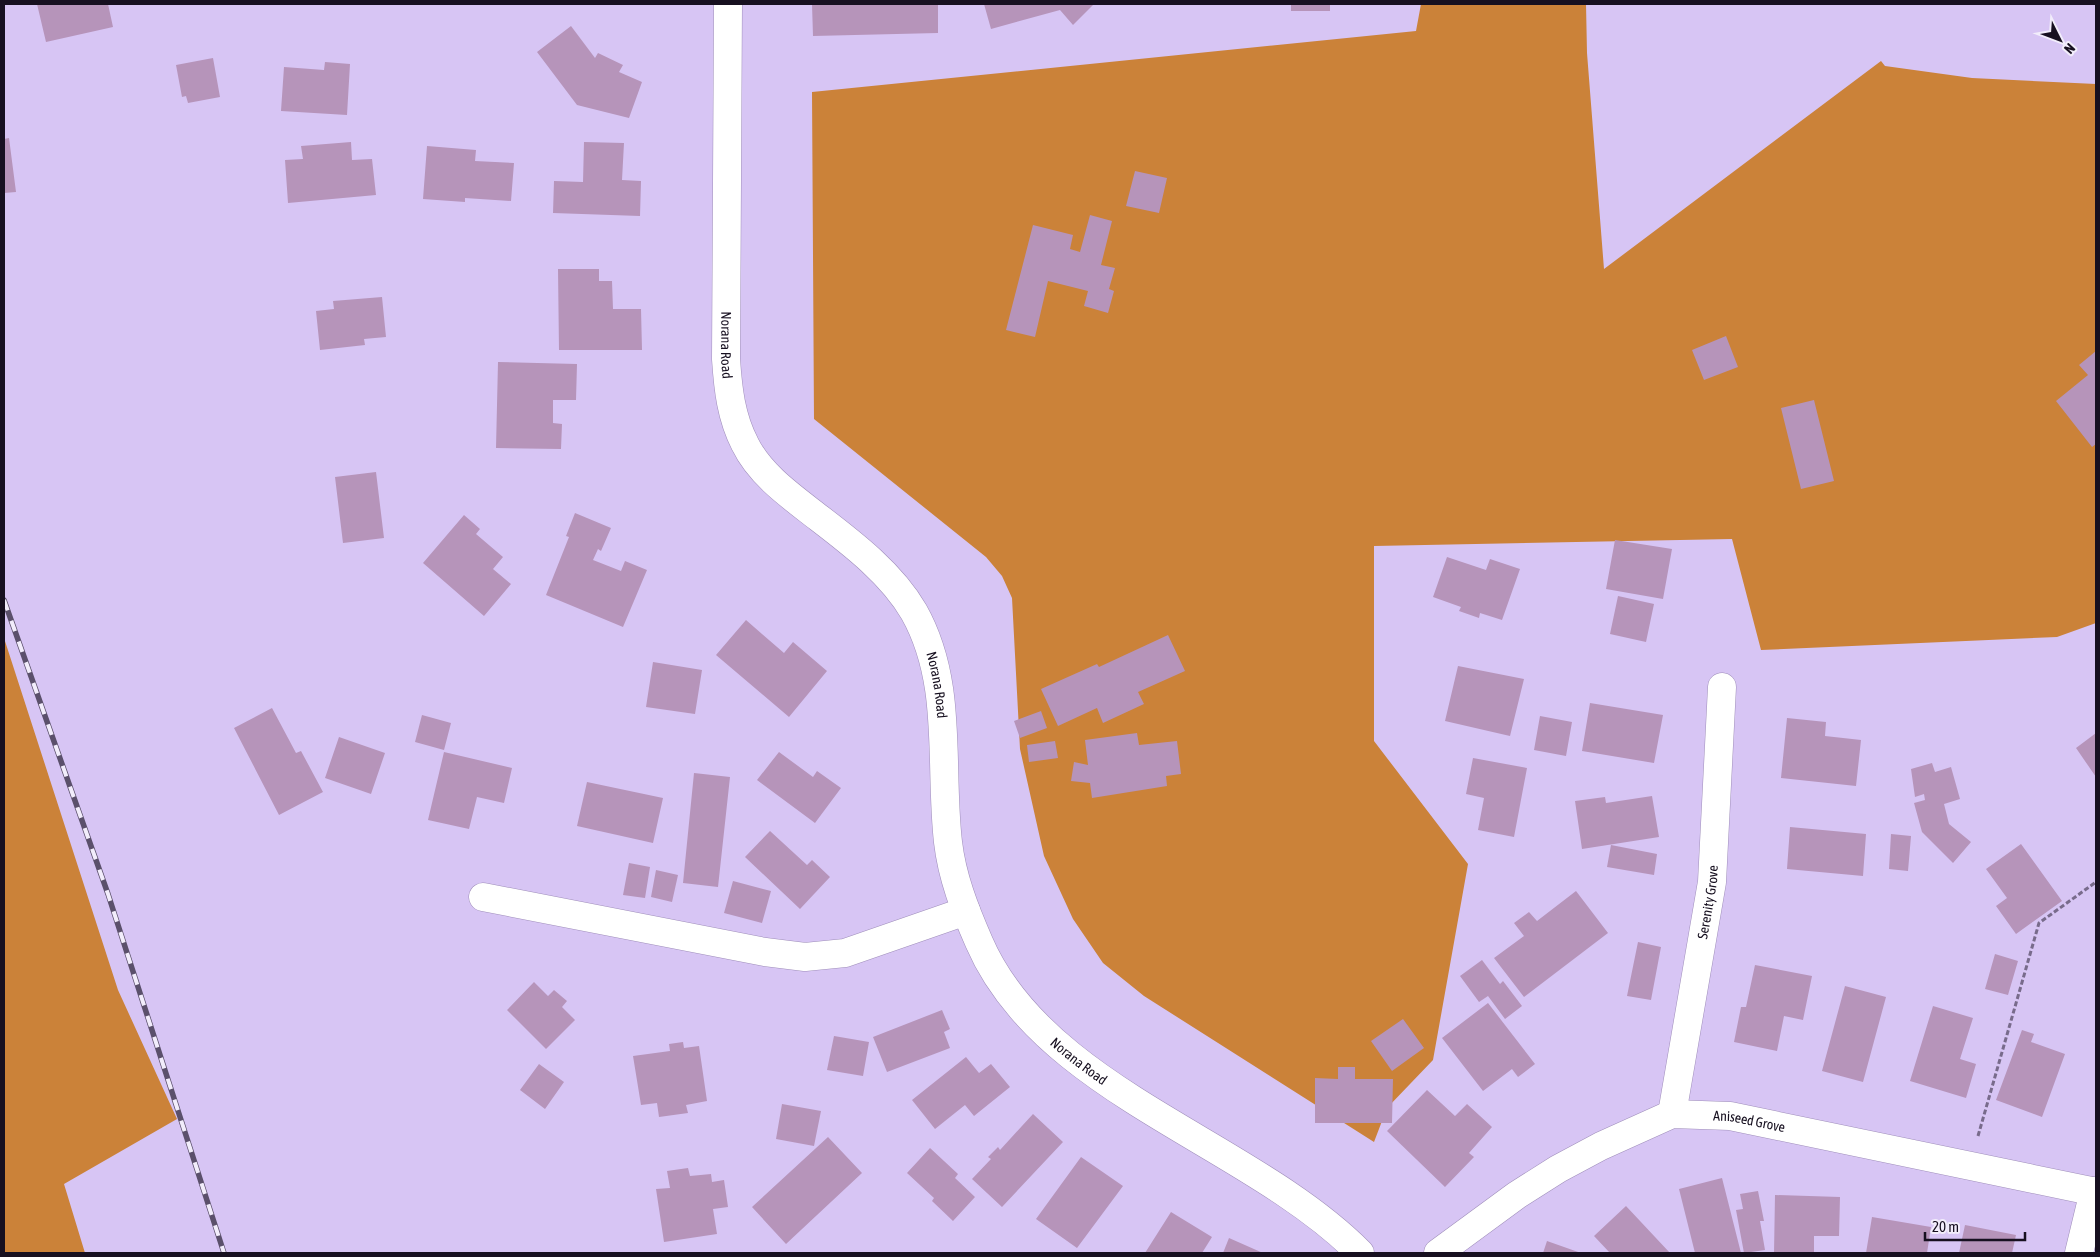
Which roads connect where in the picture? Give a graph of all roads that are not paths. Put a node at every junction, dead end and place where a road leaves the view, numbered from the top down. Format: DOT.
graph roads {
  1 [pos="728,4"];
  2 [pos="1722,687"];
  3 [pos="483,897"];
  4 [pos="966,911"];
  5 [pos="1672,1114"];
  6 [pos="2095,1192"];
  7 [pos="1360,1253"];
  8 [pos="1438,1253"];
  9 [pos="2079,1253"];
  1 -- 4 [label="street, Norana Road"];
  2 -- 5 [label="street, Serenity Grove"];
  3 -- 4 [label="street"];
  4 -- 7 [label="street, Norana Road"];
  5 -- 6 [label="street, Aniseed Grove"];
  5 -- 8 [label="street, Aniseed Grove"];
  6 -- 9 [label="street, Aniseed Grove"];
}
